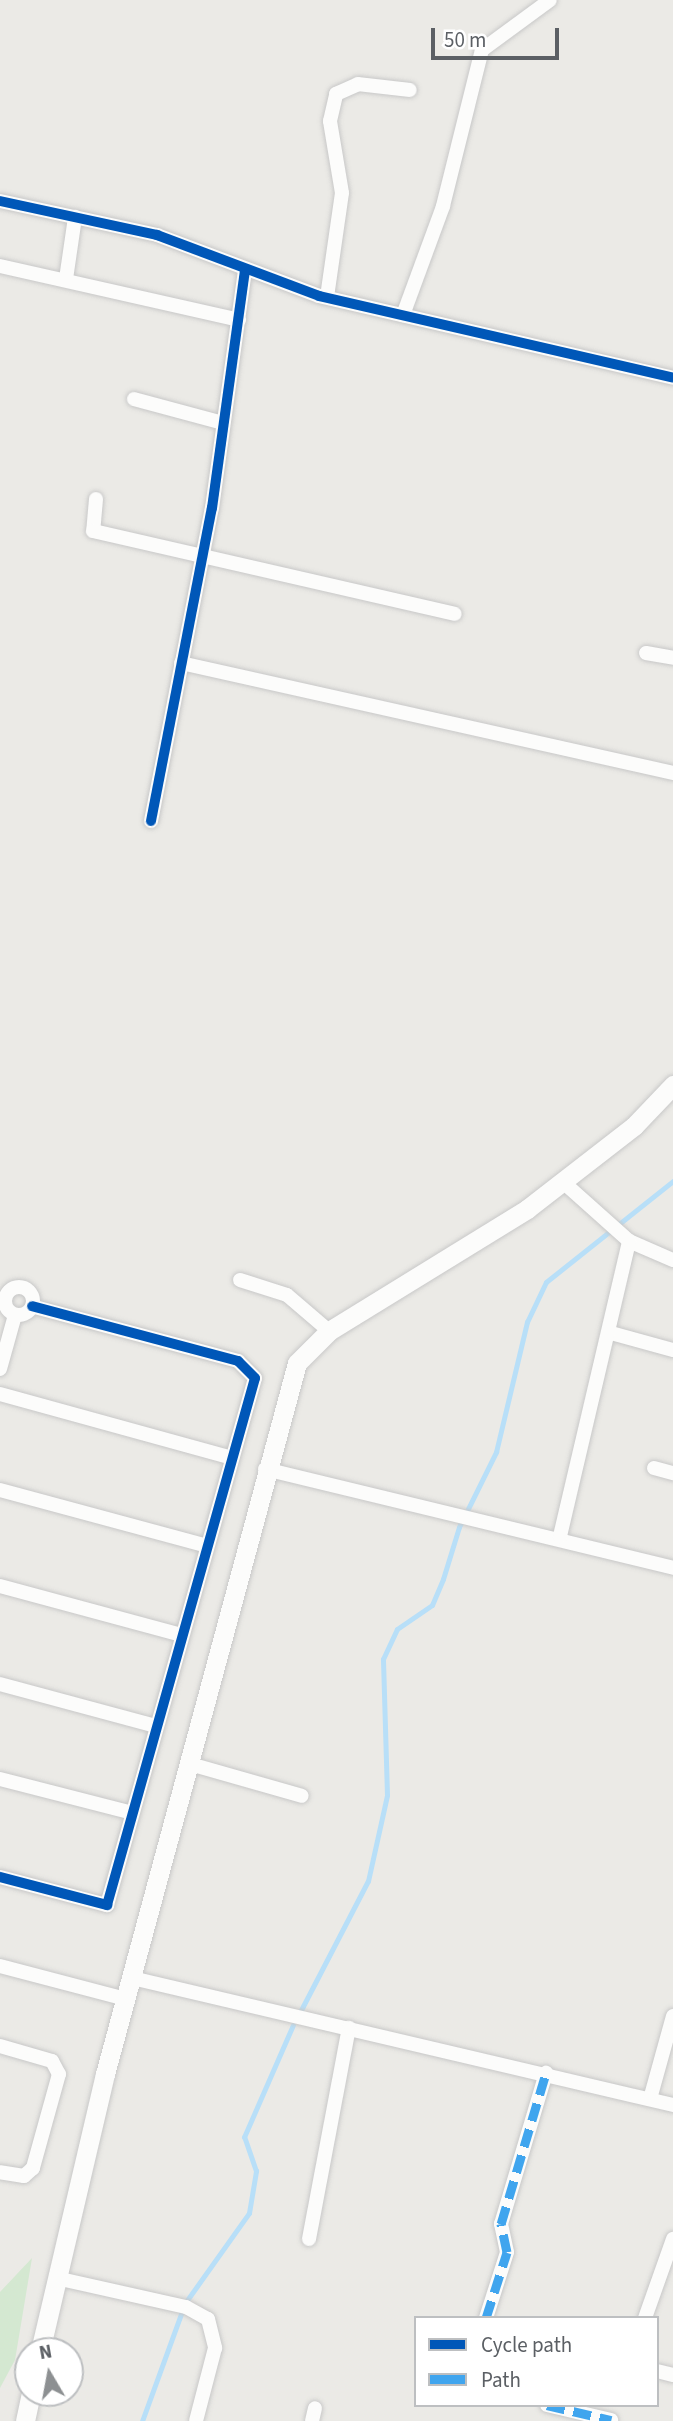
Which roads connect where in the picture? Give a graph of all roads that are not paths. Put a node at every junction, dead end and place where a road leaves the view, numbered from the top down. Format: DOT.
graph roads {
  1 [pos="550,0"];
  2 [pos="410,90"];
  3 [pos="0,201"];
  4 [pos="75,216"];
  5 [pos="0,266"];
  6 [pos="245,270"];
  7 [pos="66,279"];
  8 [pos="327,297"];
  9 [pos="403,315"];
  10 [pos="239,320"];
  11 [pos="673,377"];
  12 [pos="134,399"];
  13 [pos="223,423"];
  14 [pos="96,499"];
  15 [pos="203,555"];
  16 [pos="455,614"];
  17 [pos="646,653"];
  18 [pos="673,658"];
  19 [pos="181,663"];
  20 [pos="673,773"];
  21 [pos="151,821"];
  22 [pos="673,1085"];
  23 [pos="563,1182"];
  24 [pos="629,1241"];
  25 [pos="673,1260"];
  26 [pos="240,1280"];
  27 [pos="3,1297"];
  28 [pos="32,1306"];
  29 [pos="15,1315"];
  30 [pos="329,1331"];
  31 [pos="611,1333"];
  32 [pos="673,1350"];
  33 [pos="0,1369"];
  34 [pos="0,1394"];
  35 [pos="232,1458"];
  36 [pos="654,1468"];
  37 [pos="265,1469"];
  38 [pos="673,1473"];
  39 [pos="0,1490"];
  40 [pos="560,1536"];
  41 [pos="207,1546"];
  42 [pos="673,1568"];
  43 [pos="0,1586"];
  44 [pos="182,1634"];
  45 [pos="0,1684"];
  46 [pos="156,1726"];
  47 [pos="190,1764"];
  48 [pos="0,1779"];
  49 [pos="302,1796"];
  50 [pos="132,1812"];
  51 [pos="0,1877"];
  52 [pos="0,1966"];
  53 [pos="132,1978"];
  54 [pos="126,1999"];
  55 [pos="673,2016"];
  56 [pos="349,2028"];
  57 [pos="0,2046"];
  58 [pos="546,2073"];
  59 [pos="650,2099"];
  60 [pos="673,2105"];
  61 [pos="0,2172"];
  62 [pos="309,2239"];
  63 [pos="673,2239"];
  64 [pos="56,2278"];
  65 [pos="487,2316"];
  66 [pos="646,2316"];
  67 [pos="43,2337"];
  68 [pos="555,2407"];
  69 [pos="196,2421"];
  70 [pos="611,2421"];
  1 -- 9 [label="street"];
  2 -- 8 [label="street"];
  3 -- 4 [label="street"];
  4 -- 6 [label="street"];
  4 -- 7 [label="street"];
  5 -- 7 [label="street"];
  6 -- 8 [label="street"];
  6 -- 10 [label="street"];
  7 -- 10 [label="street"];
  8 -- 9 [label="street"];
  9 -- 11 [label="street"];
  10 -- 13 [label="street"];
  12 -- 13 [label="street"];
  13 -- 15 [label="street"];
  14 -- 15 [label="street"];
  15 -- 16 [label="street"];
  15 -- 19 [label="street"];
  17 -- 18 [label="street"];
  19 -- 20 [label="street"];
  19 -- 21 [label="street"];
  22 -- 23 [label="main road"];
  23 -- 24 [label="street"];
  23 -- 30 [label="main road"];
  24 -- 25 [label="street"];
  24 -- 31 [label="street"];
  26 -- 30 [label="street"];
  27 -- 28 [label="street"];
  27 -- 29 [label="street"];
  28 -- 29 [label="street"];
  28 -- 35 [label="street"];
  29 -- 33 [label="street"];
  30 -- 37 [label="main road"];
  31 -- 32 [label="street"];
  31 -- 40 [label="street"];
  34 -- 35 [label="street"];
  35 -- 41 [label="street"];
  36 -- 38 [label="street"];
  37 -- 40 [label="street"];
  37 -- 47 [label="main road"];
  39 -- 41 [label="street"];
  40 -- 42 [label="street"];
  41 -- 44 [label="street"];
  43 -- 44 [label="street"];
  44 -- 46 [label="street"];
  45 -- 46 [label="street"];
  46 -- 50 [label="street"];
  47 -- 49 [label="street"];
  47 -- 53 [label="main road"];
  48 -- 50 [label="street"];
  50 -- 51 [label="street"];
  52 -- 54 [label="street"];
  53 -- 54 [label="main road"];
  53 -- 56 [label="street"];
  54 -- 64 [label="main road"];
  55 -- 59 [label="street"];
  56 -- 58 [label="street"];
  56 -- 62 [label="street"];
  57 -- 61 [label="street"];
  58 -- 59 [label="street"];
  58 -- 65 [label="street"];
  59 -- 60 [label="street"];
  63 -- 66 [label="street"];
  64 -- 67 [label="main road"];
  64 -- 69 [label="street"];
  68 -- 70 [label="street"];
}
